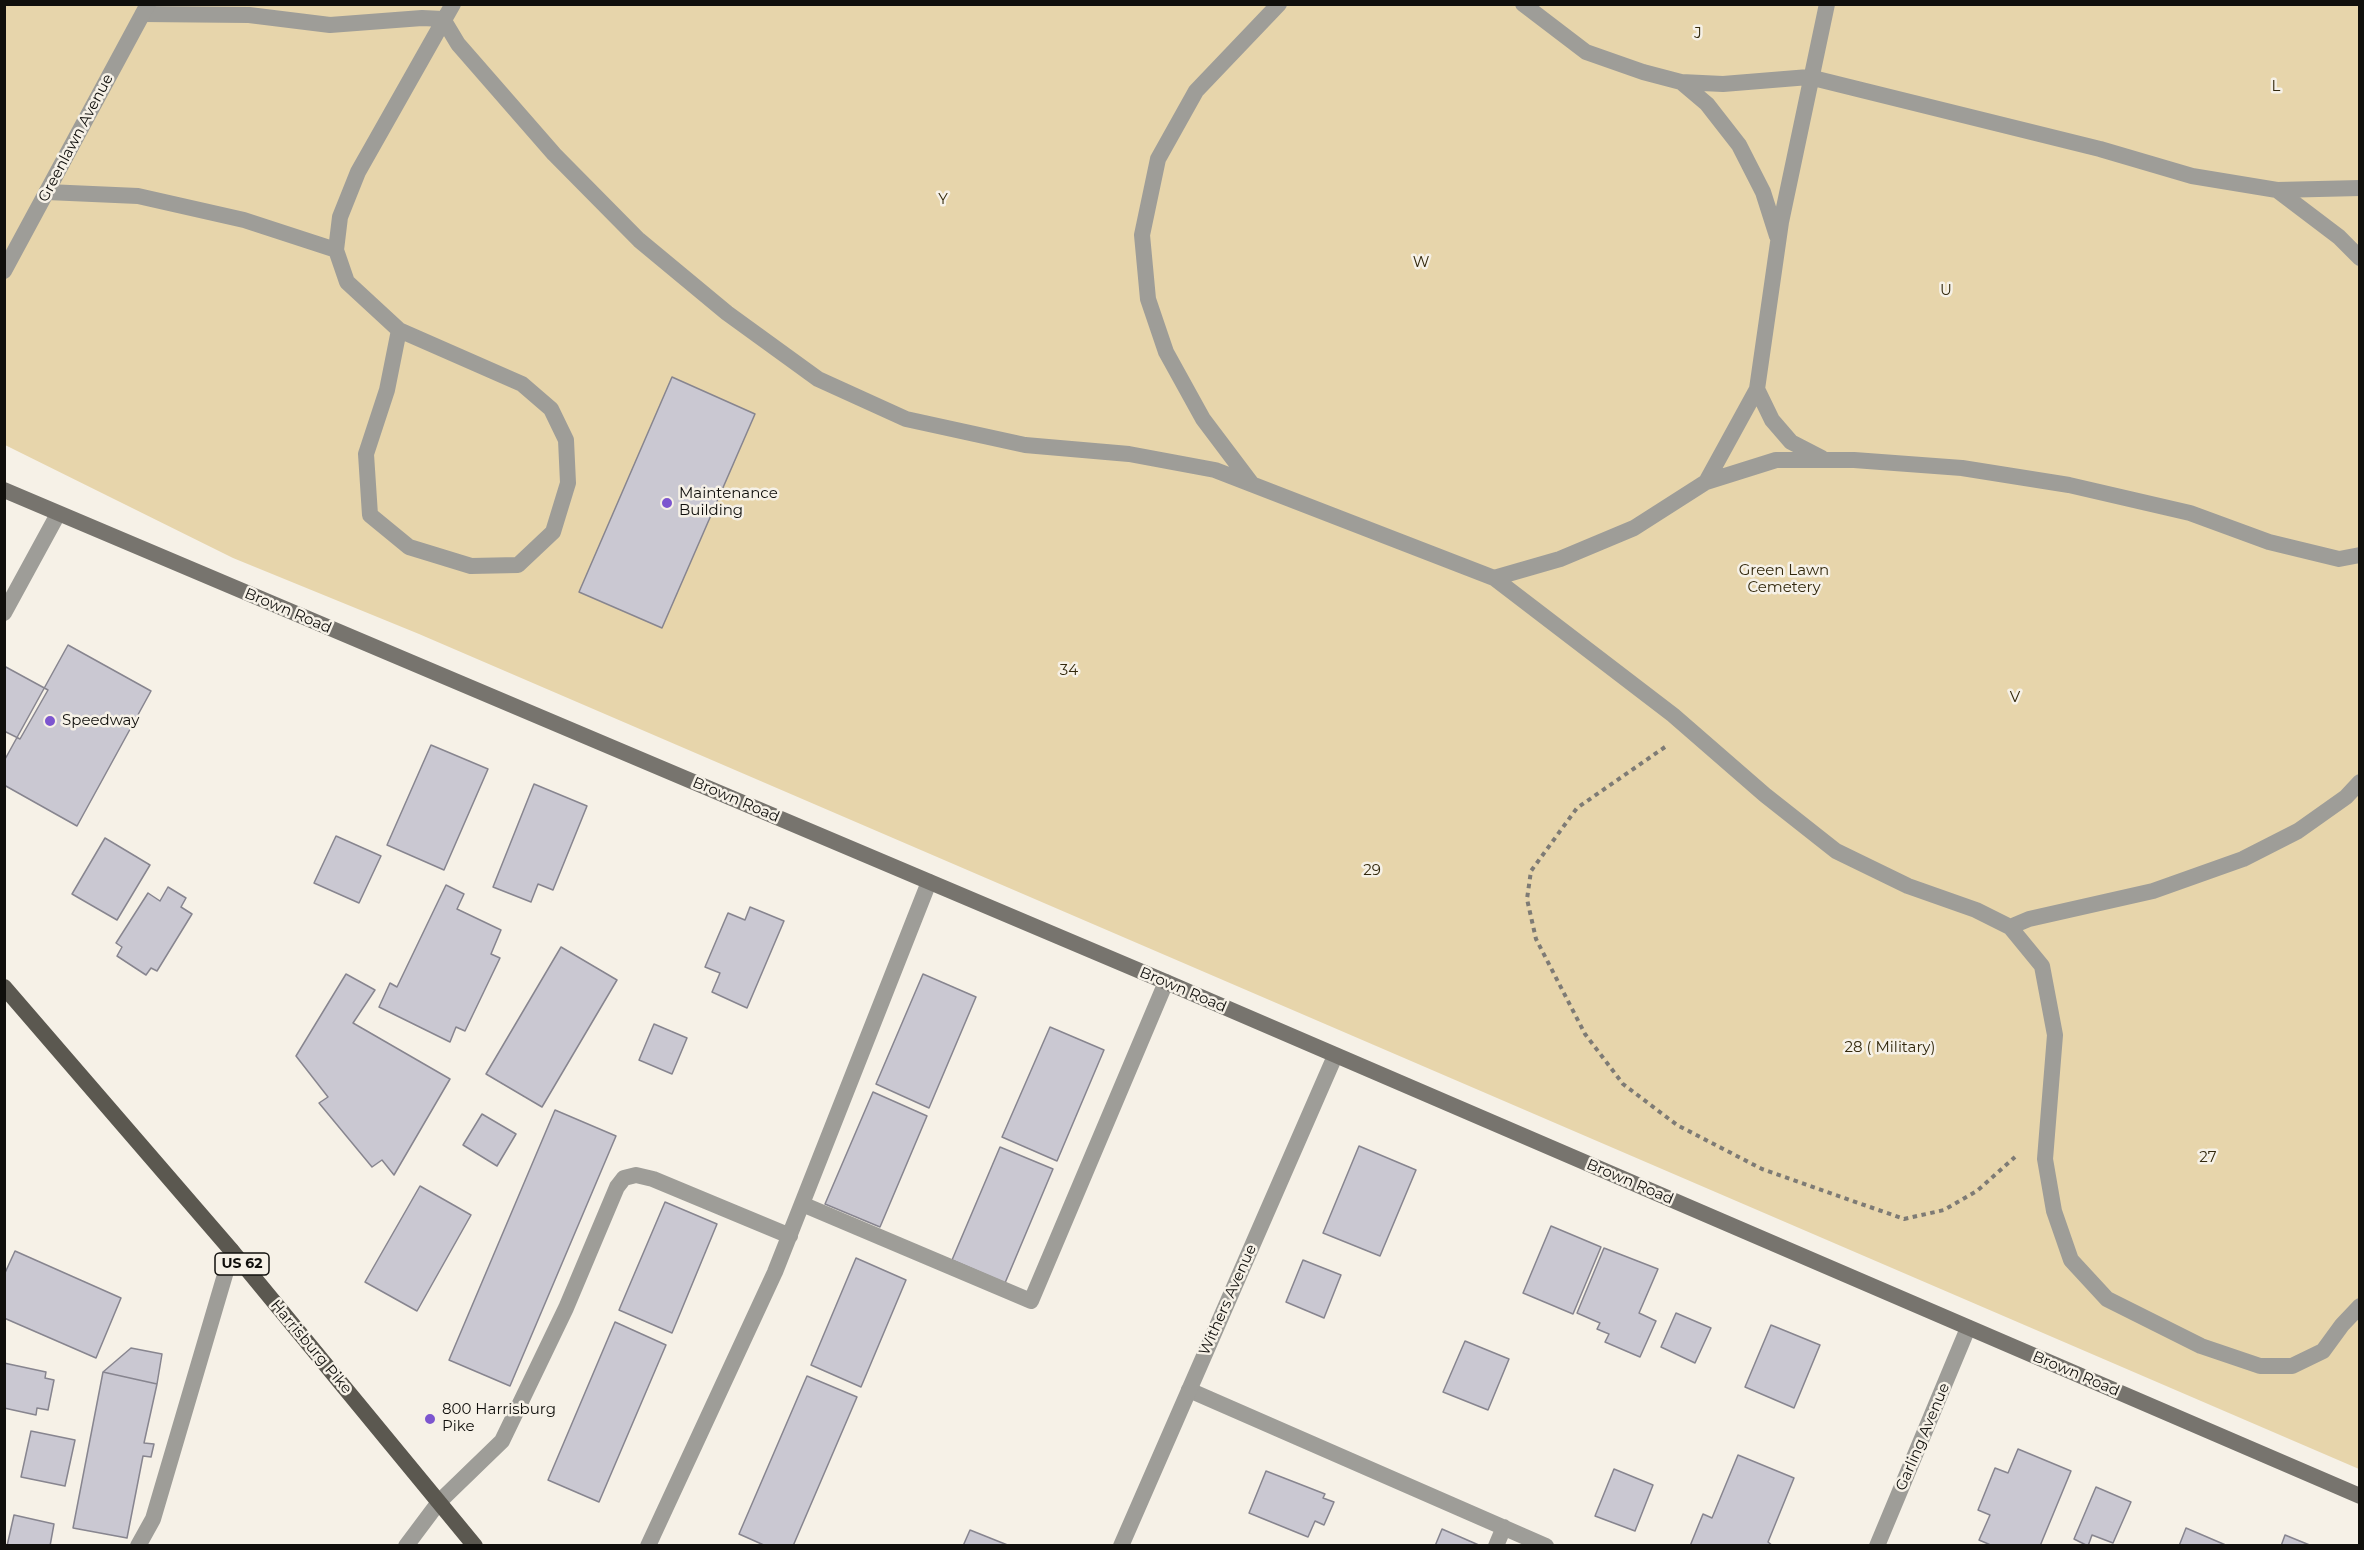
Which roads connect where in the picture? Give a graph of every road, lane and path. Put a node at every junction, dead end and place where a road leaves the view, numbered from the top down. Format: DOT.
graph roads {
  1 [pos="453,4"];
  2 [pos="1523,4"];
  3 [pos="1827,4"];
  4 [pos="1278,5"];
  5 [pos="146,9"];
  6 [pos="443,19"];
  7 [pos="1809,77"];
  8 [pos="1681,82"];
  9 [pos="2360,188"];
  10 [pos="2277,190"];
  11 [pos="47,192"];
  12 [pos="1778,240"];
  13 [pos="336,250"];
  14 [pos="2360,258"];
  15 [pos="4,272"];
  16 [pos="399,330"];
  17 [pos="1757,389"];
  18 [pos="1826,460"];
  19 [pos="1706,482"];
  20 [pos="1252,484"];
  21 [pos="4,490"];
  22 [pos="58,514"];
  23 [pos="2360,555"];
  24 [pos="1494,578"];
  25 [pos="4,613"];
  26 [pos="1690,729"];
  27 [pos="2360,782"];
  28 [pos="929,882"];
  29 [pos="2010,927"];
  30 [pos="1166,982"];
  31 [pos="4,987"];
  32 [pos="1335,1056"];
  33 [pos="2047,1129"];
  34 [pos="802,1204"];
  35 [pos="790,1236"];
  36 [pos="232,1251"];
  37 [pos="2360,1306"];
  38 [pos="1968,1328"];
  39 [pos="1189,1389"];
  40 [pos="2360,1496"];
  41 [pos="439,1502"];
  42 [pos="1504,1527"];
  43 [pos="138,1545"];
  44 [pos="406,1545"];
  45 [pos="475,1545"];
  46 [pos="648,1545"];
  47 [pos="1121,1545"];
  48 [pos="1496,1545"];
  49 [pos="1546,1545"];
  50 [pos="1877,1545"];
  1 -- 6 [label="street"];
  2 -- 8 [label="street"];
  3 -- 7 [label="street"];
  4 -- 20 [label="street"];
  5 -- 6 [label="street"];
  5 -- 11 [label="street, Greenlawn Avenue"];
  6 -- 13 [label="street"];
  6 -- 20 [label="street"];
  7 -- 8 [label="street"];
  7 -- 10 [label="street"];
  7 -- 12 [label="street"];
  8 -- 12 [label="street"];
  9 -- 10 [label="street"];
  10 -- 14 [label="street"];
  11 -- 13 [label="street"];
  11 -- 15 [label="street, Greenlawn Avenue"];
  12 -- 17 [label="street"];
  13 -- 16 [label="street"];
  16 -- 16 [label="street"];
  17 -- 18 [label="street"];
  17 -- 19 [label="street"];
  18 -- 19 [label="street"];
  18 -- 23 [label="street"];
  19 -- 24 [label="street"];
  20 -- 24 [label="street"];
  21 -- 22 [label="main road, Brown Road"];
  22 -- 25 [label="street"];
  22 -- 28 [label="main road, Brown Road"];
  24 -- 26 [label="street"];
  26 -- 29 [label="street"];
  26 -- 33 [label="path"];
  27 -- 29 [label="street"];
  28 -- 30 [label="main road, Brown Road"];
  28 -- 34 [label="street"];
  29 -- 33 [label="street"];
  30 -- 32 [label="main road, Brown Road"];
  30 -- 34 [label="street"];
  31 -- 36 [label="main road, Harrisburg Pike / US 62"];
  32 -- 38 [label="main road, Brown Road"];
  32 -- 39 [label="street, Withers Avenue"];
  33 -- 37 [label="street"];
  34 -- 35 [label="street"];
  35 -- 41 [label="street"];
  35 -- 46 [label="street"];
  36 -- 41 [label="main road, Harrisburg Pike / US 62"];
  36 -- 43 [label="street"];
  38 -- 40 [label="main road, Brown Road"];
  38 -- 50 [label="street, Garling Avenue"];
  39 -- 42 [label="street"];
  39 -- 47 [label="street, Withers Avenue"];
  41 -- 44 [label="street"];
  41 -- 45 [label="main road, Harrisburg Pike / US 62"];
  42 -- 48 [label="street"];
  42 -- 49 [label="street"];
}
